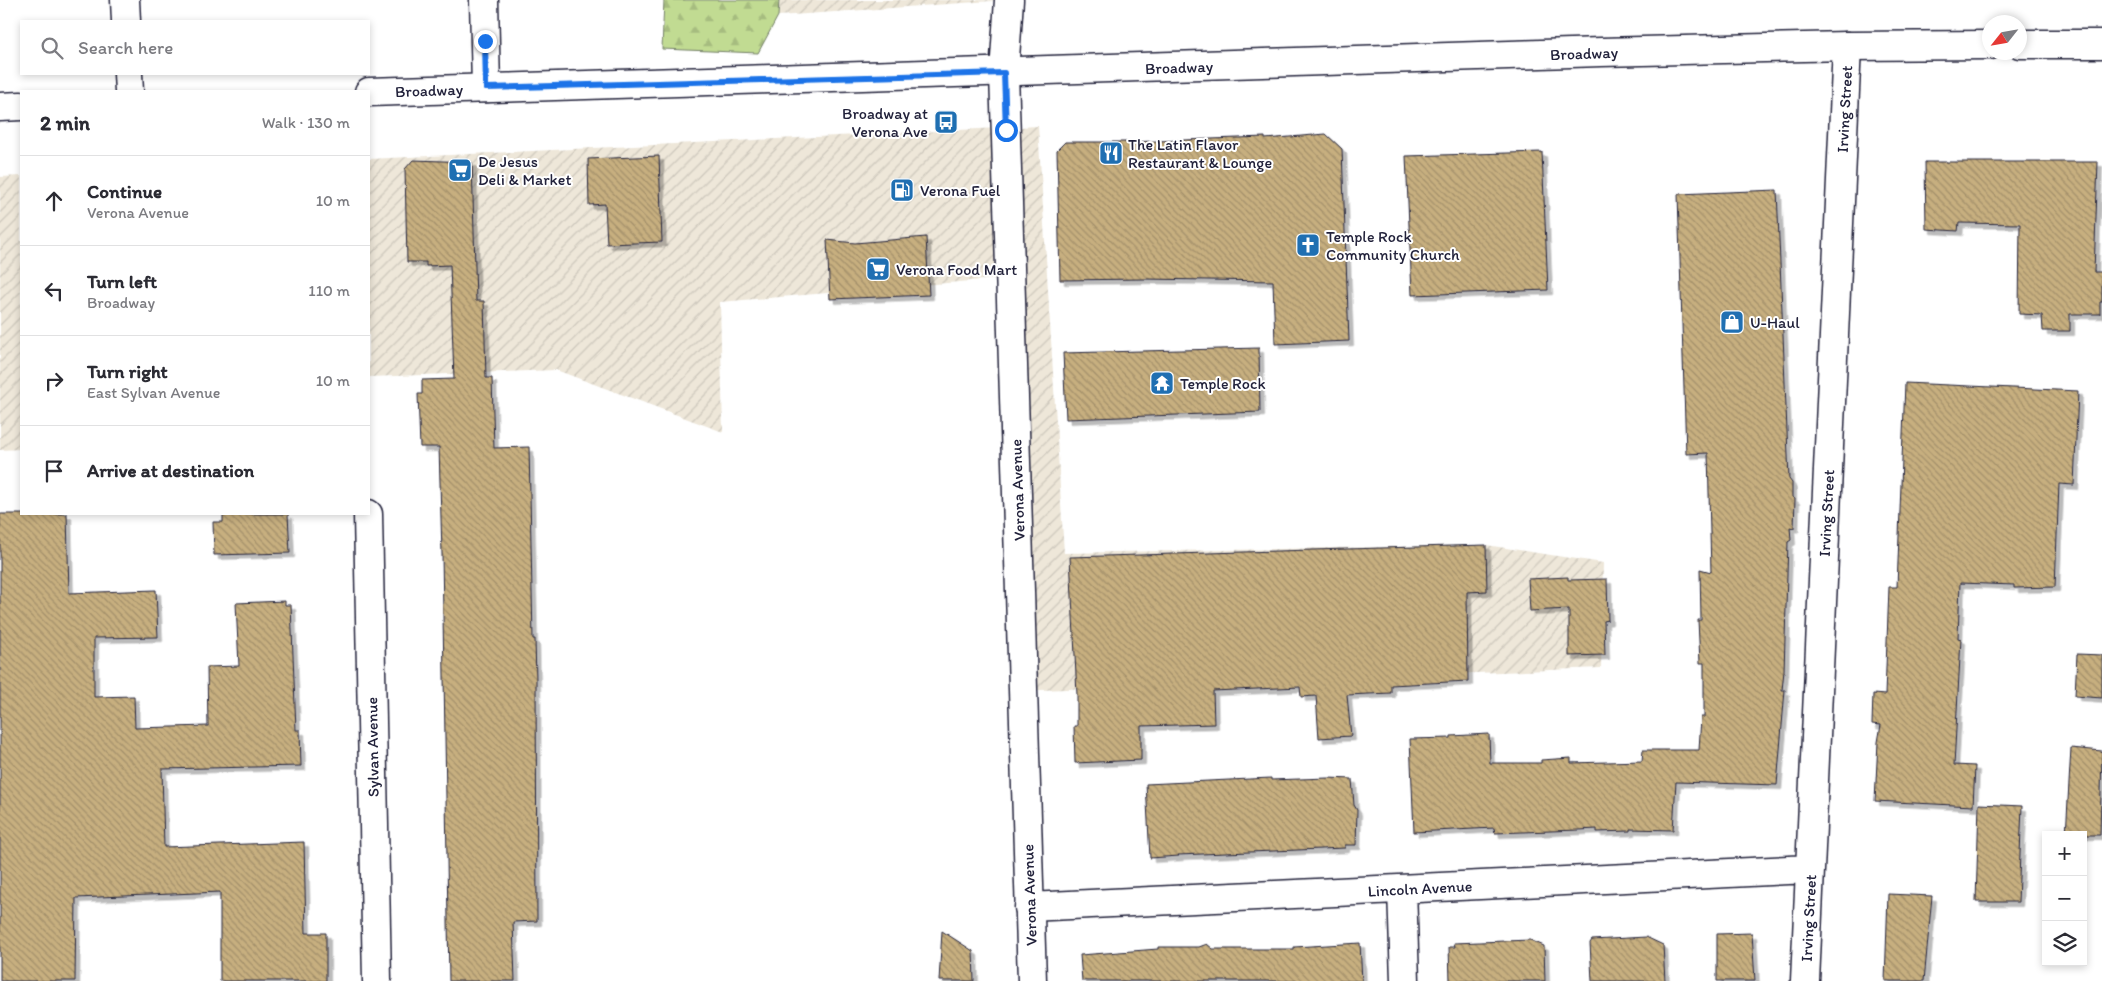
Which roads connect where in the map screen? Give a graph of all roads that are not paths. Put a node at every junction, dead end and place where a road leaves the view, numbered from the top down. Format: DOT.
graph roads {
  1 [pos="125,0"];
  2 [pos="484,0"];
  3 [pos="1009,0"];
  4 [pos="126,20"];
  5 [pos="2027,44"];
  6 [pos="2102,44"];
  7 [pos="1982,45"];
  8 [pos="1846,46"];
  9 [pos="1004,73"];
  10 [pos="128,75"];
  11 [pos="486,88"];
  12 [pos="129,90"];
  13 [pos="370,92"];
  14 [pos="0,106"];
  15 [pos="20,106"];
  16 [pos="368,515"];
  17 [pos="1810,870"];
  18 [pos="1402,889"];
  19 [pos="1029,907"];
  20 [pos="377,981"];
  21 [pos="1032,981"];
  22 [pos="1405,981"];
  23 [pos="1805,981"];
  1 -- 4 [label="street"];
  2 -- 11 [label="street"];
  3 -- 9 [label="street, Verona Avenue"];
  5 -- 6 [label="street"];
  7 -- 8 [label="street, Broadway"];
  8 -- 9 [label="street, Broadway"];
  8 -- 17 [label="street, Irving Street"];
  9 -- 11 [label="street, Broadway"];
  9 -- 19 [label="street, Verona Avenue"];
  10 -- 12 [label="street"];
  11 -- 13 [label="street, Broadway"];
  14 -- 15 [label="street"];
  16 -- 20 [label="street, Sylvan Avenue"];
  17 -- 18 [label="street, Lincoln Avenue"];
  17 -- 23 [label="street, Irving Street"];
  18 -- 19 [label="street, Lincoln Avenue"];
  18 -- 22 [label="street"];
  19 -- 21 [label="street, Verona Avenue"];
}
